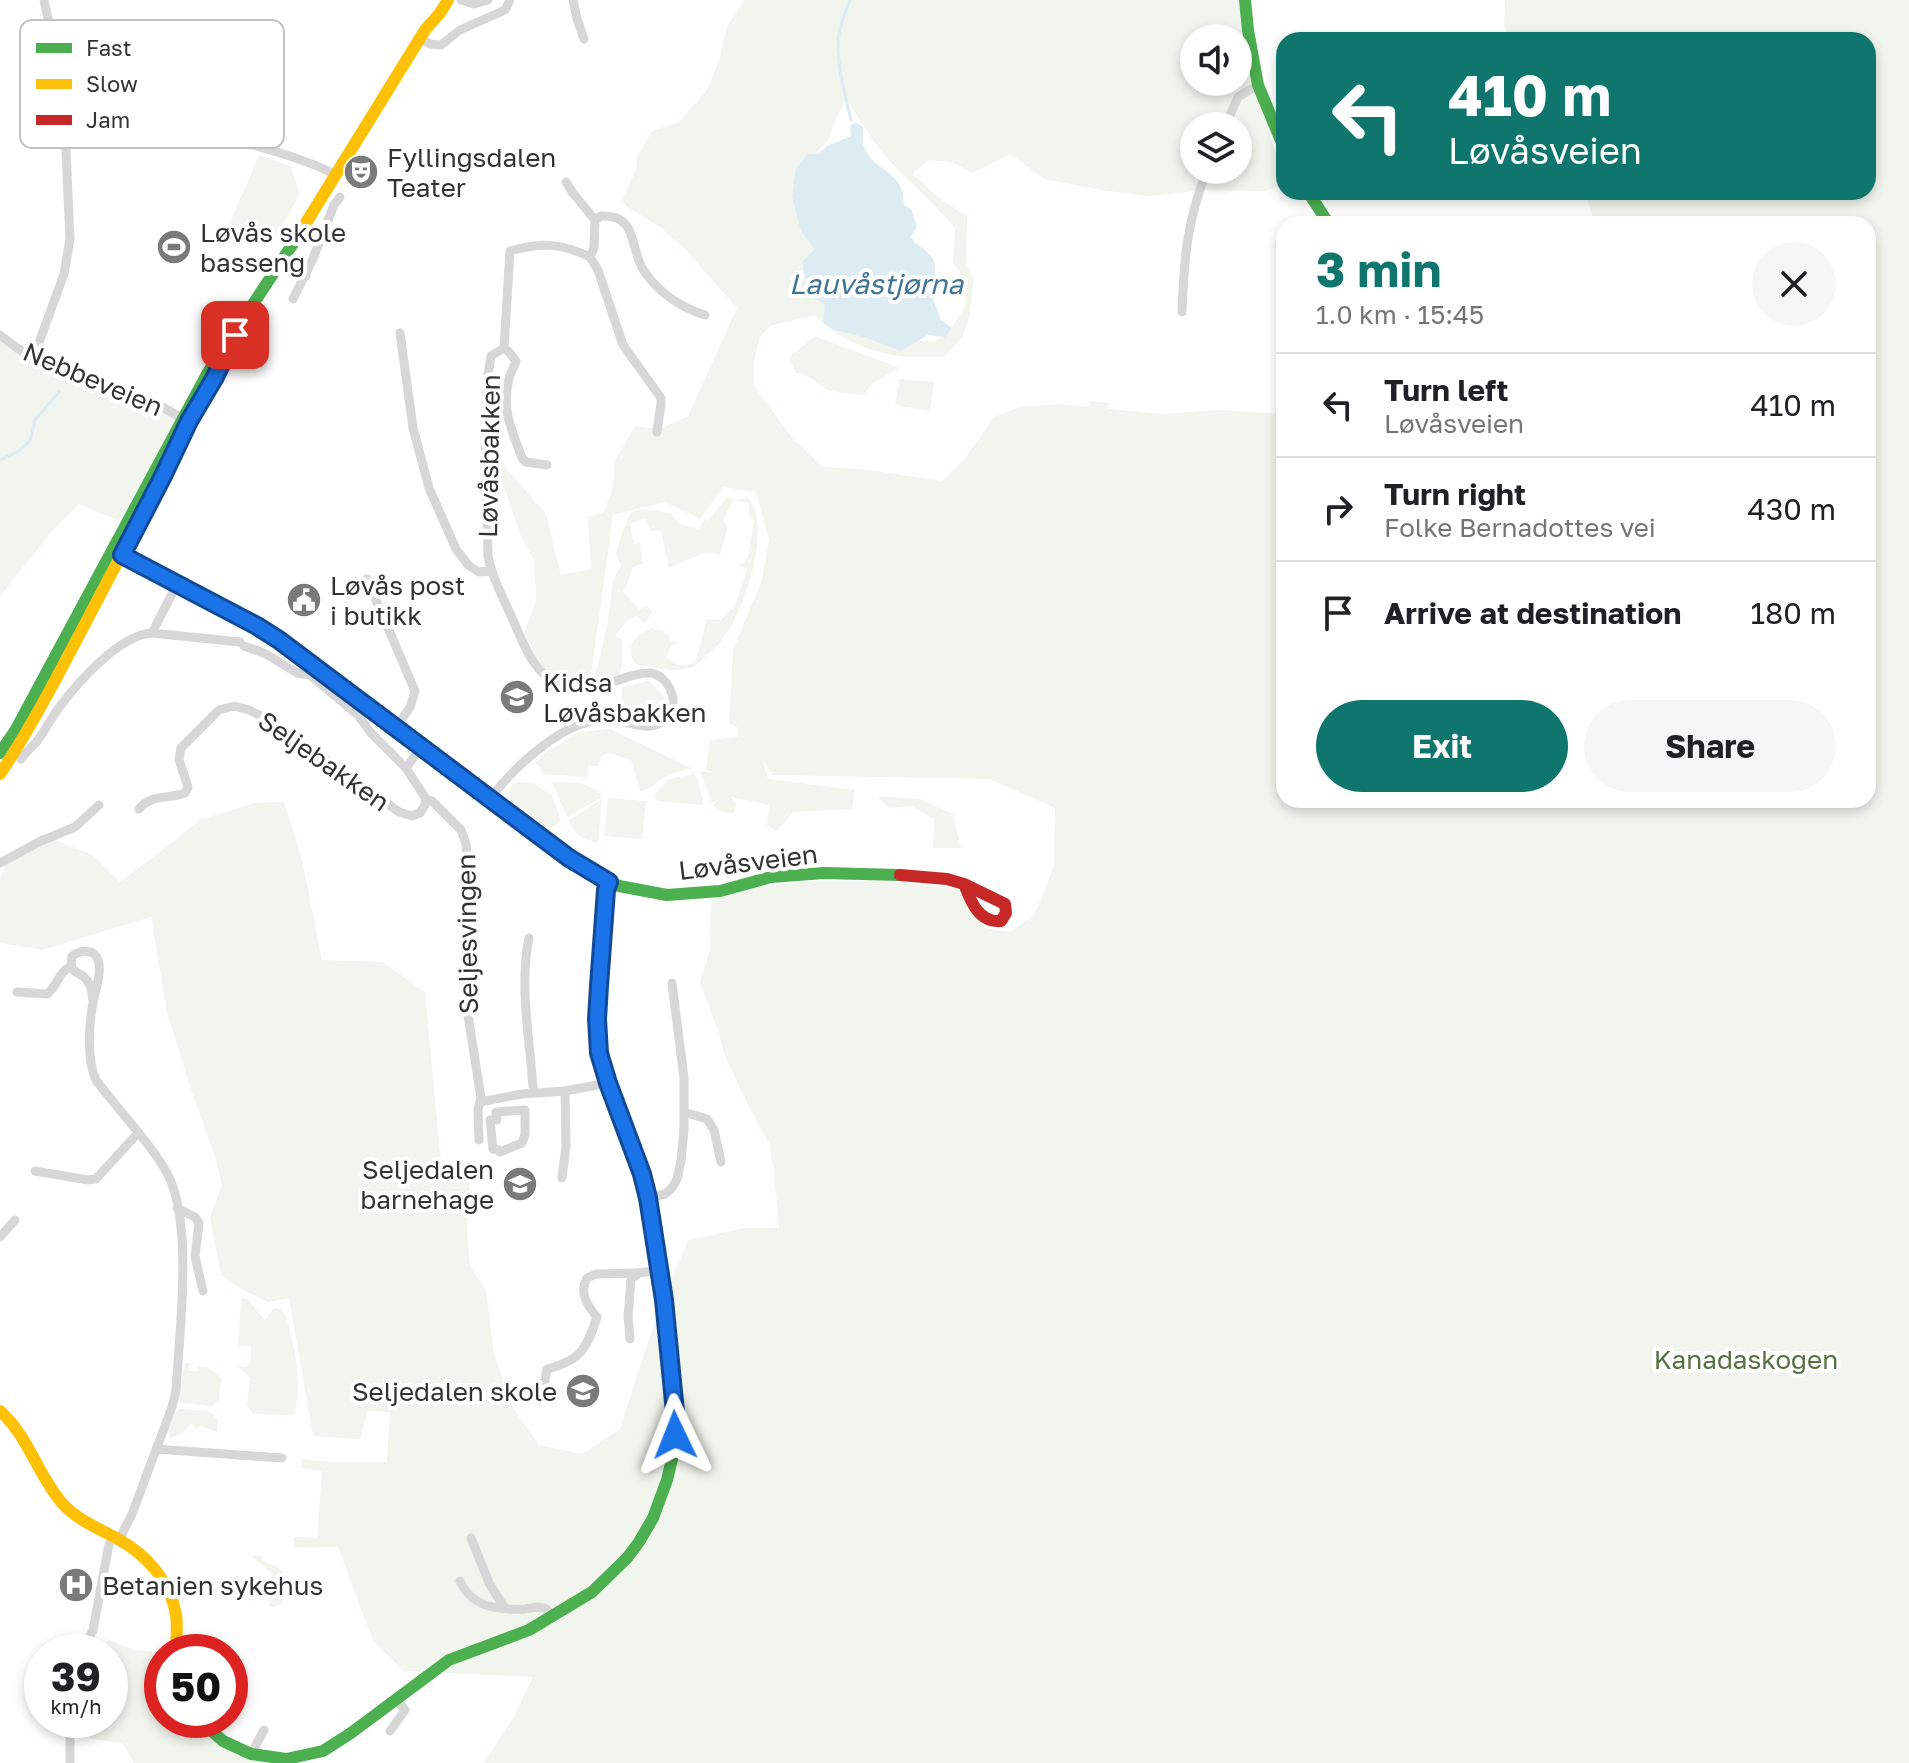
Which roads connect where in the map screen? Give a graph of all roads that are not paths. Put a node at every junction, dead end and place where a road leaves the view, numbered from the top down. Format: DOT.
graph roads {
  1 [pos="44,0"];
  2 [pos="437,0"];
  3 [pos="448,0"];
  4 [pos="461,0"];
  5 [pos="488,0"];
  6 [pos="510,0"];
  7 [pos="573,0"];
  8 [pos="1245,0"];
  9 [pos="48,20"];
  10 [pos="423,34"];
  11 [pos="584,39"];
  12 [pos="1258,85"];
  13 [pos="1231,112"];
  14 [pos="1276,129"];
  15 [pos="66,148"];
  16 [pos="262,148"];
  17 [pos="336,175"];
  18 [pos="566,182"];
  19 [pos="1202,184"];
  20 [pos="340,197"];
  21 [pos="595,220"];
  22 [pos="590,257"];
  23 [pos="283,260"];
  24 [pos="306,276"];
  25 [pos="293,299"];
  26 [pos="1182,312"];
  27 [pos="705,315"];
  28 [pos="400,333"];
  29 [pos="0,335"];
  30 [pos="504,348"];
  31 [pos="33,359"];
  32 [pos="185,420"];
  33 [pos="657,432"];
  34 [pos="547,465"];
  35 [pos="117,556"];
  36 [pos="491,571"];
  37 [pos="367,579"];
  38 [pos="177,584"];
  39 [pos="152,633"];
  40 [pos="396,728"];
  41 [pos="421,747"];
  42 [pos="8,758"];
  43 [pos="406,768"];
  44 [pos="0,774"];
  45 [pos="426,799"];
  46 [pos="490,799"];
  47 [pos="99,805"];
  48 [pos="139,809"];
  49 [pos="0,863"];
  50 [pos="609,882"];
  51 [pos="964,884"];
  52 [pos="529,938"];
  53 [pos="71,966"];
  54 [pos="672,983"];
  55 [pos="17,992"];
  56 [pos="93,1002"];
  57 [pos="608,1083"];
  58 [pos="565,1091"];
  59 [pos="535,1092"];
  60 [pos="480,1102"];
  61 [pos="525,1110"];
  62 [pos="684,1112"];
  63 [pos="138,1133"];
  64 [pos="479,1140"];
  65 [pos="721,1162"];
  66 [pos="35,1171"];
  67 [pos="562,1178"];
  68 [pos="648,1198"];
  69 [pos="177,1208"];
  70 [pos="15,1220"];
  71 [pos="0,1237"];
  72 [pos="660,1270"];
  73 [pos="639,1273"];
  74 [pos="203,1291"];
  75 [pos="630,1339"];
  76 [pos="545,1381"];
  77 [pos="0,1411"];
  78 [pos="156,1449"];
  79 [pos="282,1458"];
  80 [pos="116,1538"];
  81 [pos="471,1538"];
  82 [pos="460,1581"];
  83 [pos="504,1607"];
  84 [pos="553,1617"];
  85 [pos="91,1634"];
  86 [pos="176,1634"];
  87 [pos="395,1699"];
  88 [pos="264,1730"];
  89 [pos="390,1731"];
  90 [pos="70,1738"];
  91 [pos="220,1738"];
  92 [pos="251,1754"];
  93 [pos="70,1763"];
  1 -- 9 [label="street"];
  2 -- 10 [label="main road"];
  3 -- 10 [label="main road"];
  4 -- 5 [label="street"];
  6 -- 10 [label="street"];
  7 -- 11 [label="street"];
  8 -- 12 [label="main road"];
  10 -- 17 [label="main road"];
  12 -- 13 [label="street"];
  12 -- 14 [label="main road"];
  15 -- 31 [label="street"];
  16 -- 17 [label="street"];
  17 -- 23 [label="main road"];
  18 -- 21 [label="street"];
  19 -- 26 [label="street"];
  20 -- 24 [label="street"];
  21 -- 22 [label="street"];
  21 -- 27 [label="street"];
  22 -- 30 [label="street, Løvåsbakken"];
  22 -- 33 [label="street"];
  23 -- 24 [label="street"];
  23 -- 32 [label="main road"];
  24 -- 25 [label="street"];
  28 -- 36 [label="street, Løvåsbakken"];
  29 -- 31 [label="street, Nebbeveien"];
  30 -- 34 [label="street, Løvåsbakken"];
  30 -- 36 [label="street, Løvåsbakken"];
  31 -- 32 [label="street, Nebbeveien"];
  32 -- 35 [label="main road"];
  35 -- 38 [label="main road, Løvåsveien"];
  35 -- 42 [label="main road"];
  36 -- 46 [label="street, Løvåsbakken"];
  37 -- 40 [label="street"];
  38 -- 39 [label="street"];
  38 -- 40 [label="main road, Løvåsveien"];
  39 -- 42 [label="street"];
  39 -- 43 [label="street"];
  40 -- 41 [label="main road, Løvåsveien"];
  41 -- 43 [label="street"];
  41 -- 46 [label="main road, Løvåsveien"];
  42 -- 44 [label="main road"];
  43 -- 45 [label="street, Seljesvingen"];
  45 -- 48 [label="street, Seljebakken"];
  45 -- 60 [label="street, Seljesvingen"];
  46 -- 50 [label="main road, Løvåsveien"];
  47 -- 49 [label="street"];
  50 -- 51 [label="main road, Løvåsveien"];
  50 -- 57 [label="main road"];
  52 -- 59 [label="street"];
  53 -- 55 [label="street"];
  53 -- 56 [label="street"];
  53 -- 56 [label="street"];
  54 -- 62 [label="street"];
  56 -- 63 [label="street"];
  57 -- 58 [label="street"];
  57 -- 68 [label="main road"];
  58 -- 59 [label="street"];
  58 -- 67 [label="street"];
  59 -- 60 [label="street"];
  60 -- 64 [label="street, Seljesvingen"];
  61 -- 61 [label="street"];
  62 -- 65 [label="street"];
  62 -- 68 [label="street"];
  63 -- 66 [label="street"];
  63 -- 69 [label="street"];
  68 -- 72 [label="main road"];
  69 -- 74 [label="street"];
  69 -- 78 [label="street"];
  70 -- 71 [label="street"];
  72 -- 73 [label="street"];
  72 -- 84 [label="main road"];
  73 -- 75 [label="street"];
  73 -- 76 [label="street"];
  77 -- 80 [label="main road"];
  78 -- 79 [label="street"];
  78 -- 80 [label="street"];
  80 -- 85 [label="street"];
  80 -- 86 [label="main road"];
  81 -- 83 [label="street"];
  82 -- 83 [label="street"];
  83 -- 84 [label="street"];
  84 -- 87 [label="main road"];
  87 -- 89 [label="street"];
  87 -- 92 [label="main road"];
  88 -- 92 [label="street"];
  90 -- 93 [label="street"];
  91 -- 92 [label="main road"];
}
